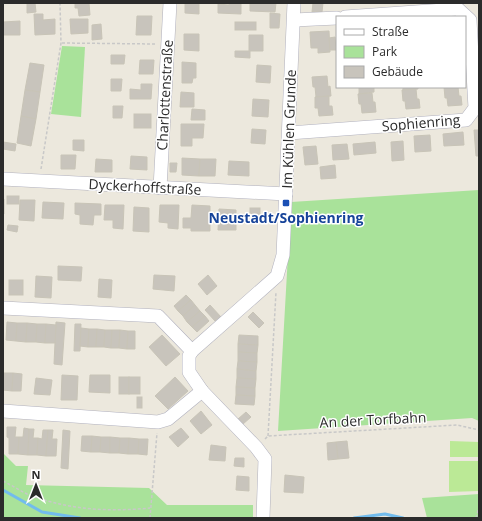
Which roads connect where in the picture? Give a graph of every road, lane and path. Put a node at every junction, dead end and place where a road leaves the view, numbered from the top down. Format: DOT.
graph roads {
  1 [pos="60,3"];
  2 [pos="170,3"];
  3 [pos="294,3"];
  4 [pos="359,16"];
  5 [pos="466,16"];
  6 [pos="466,16"];
  7 [pos="336,18"];
  8 [pos="294,20"];
  9 [pos="61,43"];
  10 [pos="168,44"];
  11 [pos="289,133"];
  12 [pos="3,179"];
  13 [pos="39,181"];
  14 [pos="160,188"];
  15 [pos="286,194"];
  16 [pos="277,276"];
  17 [pos="3,308"];
  18 [pos="192,351"];
  19 [pos="202,391"];
  20 [pos="3,411"];
  21 [pos="158,422"];
  22 [pos="479,430"];
  23 [pos="3,481"];
  24 [pos="479,507"];
  25 [pos="150,508"];
  26 [pos="150,518"];
  27 [pos="263,518"];
  28 [pos="476,518"];
  1 -- 9 [label="path"];
  2 -- 10 [label="street, Charlottenstraße"];
  3 -- 8 [label="street, Im Kühlen Grunde"];
  4 -- 6 [label="street, Sophienring"];
  5 -- 11 [label="street, Sophienring"];
  7 -- 8 [label="street"];
  8 -- 11 [label="street, Im Kühlen Grunde"];
  9 -- 10 [label="path"];
  9 -- 13 [label="path"];
  10 -- 14 [label="street, Charlottenstraße"];
  11 -- 15 [label="street, Im Kühlen Grunde"];
  12 -- 13 [label="street, Dyckerhoffstraße"];
  13 -- 14 [label="street, Dyckerhoffstraße"];
  14 -- 15 [label="street, Dyckerhoffstraße"];
  15 -- 16 [label="street, Im Kühlen Grunde"];
  16 -- 18 [label="street"];
  16 -- 22 [label="path, An der Torfbahn"];
  17 -- 18 [label="street"];
  18 -- 19 [label="street"];
  19 -- 21 [label="street"];
  19 -- 27 [label="street"];
  20 -- 21 [label="street"];
  21 -- 25 [label="path"];
  23 -- 25 [label="path"];
  24 -- 28 [label="path"];
  25 -- 26 [label="path"];
}
